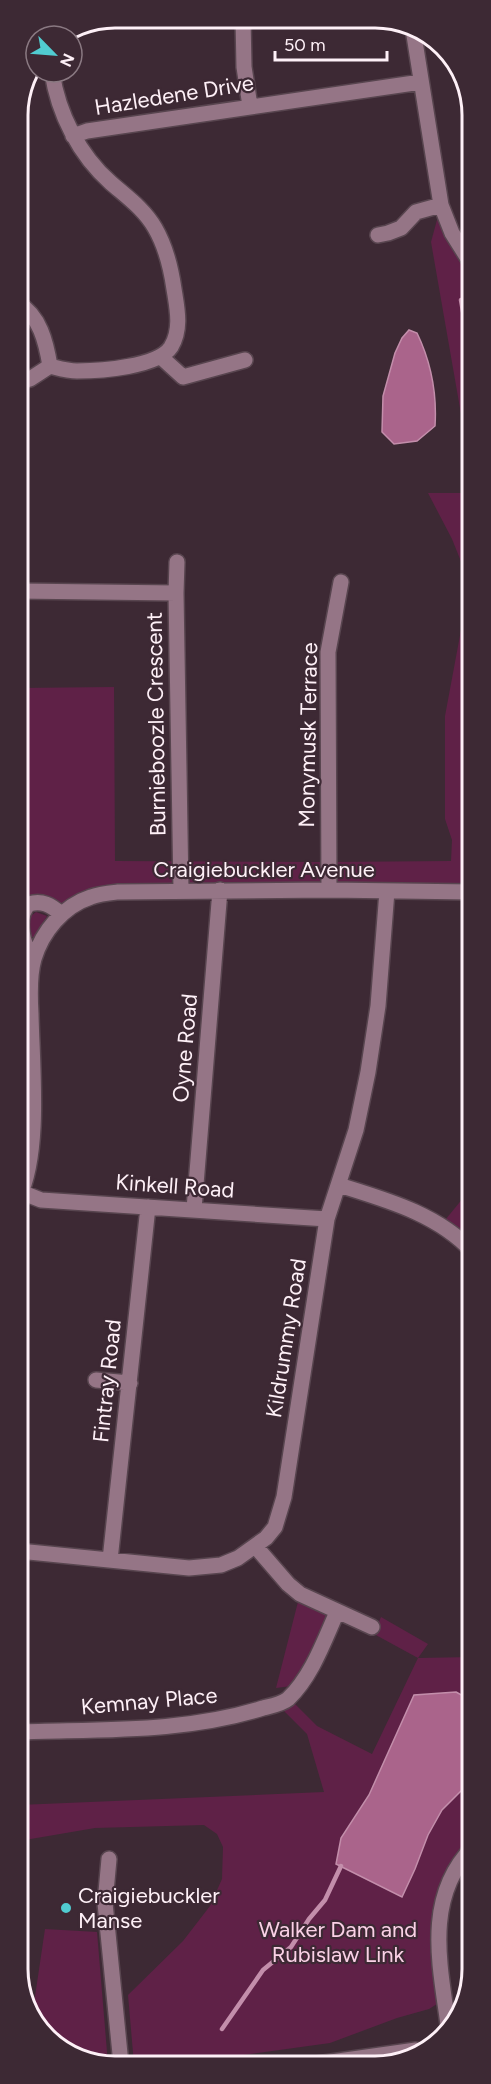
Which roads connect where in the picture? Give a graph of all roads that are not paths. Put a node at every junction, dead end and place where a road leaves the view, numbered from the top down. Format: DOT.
graph roads {
  1 [pos="243,29"];
  2 [pos="413,37"];
  3 [pos="421,81"];
  4 [pos="54,84"];
  5 [pos="250,106"];
  6 [pos="73,136"];
  7 [pos="441,205"];
  8 [pos="378,235"];
  9 [pos="462,249"];
  10 [pos="29,311"];
  11 [pos="166,352"];
  12 [pos="245,360"];
  13 [pos="50,366"];
  14 [pos="29,379"];
  15 [pos="177,562"];
  16 [pos="341,582"];
  17 [pos="29,591"];
  18 [pos="176,593"];
  19 [pos="181,890"];
  20 [pos="220,890"];
  21 [pos="329,890"];
  22 [pos="387,891"];
  23 [pos="462,892"];
  24 [pos="29,904"];
  25 [pos="61,914"];
  26 [pos="29,954"];
  27 [pos="33,961"];
  28 [pos="29,1166"];
  29 [pos="339,1185"];
  30 [pos="29,1197"];
  31 [pos="148,1207"];
  32 [pos="194,1209"];
  33 [pos="327,1219"];
  34 [pos="462,1241"];
  35 [pos="96,1380"];
  36 [pos="130,1383"];
  37 [pos="256,1547"];
  38 [pos="29,1552"];
  39 [pos="110,1560"];
  40 [pos="337,1612"];
  41 [pos="372,1627"];
  42 [pos="29,1732"];
  43 [pos="109,1859"];
  44 [pos="462,1859"];
  45 [pos="447,2018"];
  46 [pos="120,2056"];
  1 -- 5 [label="street"];
  2 -- 3 [label="street"];
  3 -- 5 [label="street, Hazledene Drive"];
  3 -- 7 [label="street"];
  4 -- 6 [label="street"];
  5 -- 6 [label="street, Hazledene Drive"];
  6 -- 11 [label="street, Hazledene Drive"];
  7 -- 8 [label="street"];
  7 -- 9 [label="street"];
  10 -- 13 [label="street"];
  11 -- 12 [label="street"];
  11 -- 13 [label="street"];
  13 -- 14 [label="street"];
  15 -- 18 [label="street, Burnieboozle Crescent"];
  16 -- 21 [label="street, Monymusk Terrace"];
  17 -- 18 [label="street, Burnieboozle Crescent"];
  18 -- 19 [label="street, Burnieboozle Crescent"];
  19 -- 20 [label="street, Craigiebuckler Avenue"];
  19 -- 25 [label="street, Craigiebuckler Avenue"];
  20 -- 21 [label="street, Craigiebuckler Avenue"];
  20 -- 32 [label="street, Oyne Road"];
  21 -- 22 [label="street, Craigiebuckler Avenue"];
  22 -- 23 [label="street, Craigiebuckler Avenue"];
  22 -- 29 [label="street, Kildrummy Road"];
  24 -- 25 [label="street, Craigiebuckler Avenue"];
  25 -- 27 [label="street, Craigiebuckler Avenue"];
  26 -- 27 [label="street, Craigiebuckler Avenue"];
  27 -- 28 [label="street, Craigiebuckler Avenue"];
  29 -- 33 [label="street, Kildrummy Road"];
  29 -- 34 [label="street"];
  30 -- 31 [label="street, Kinkell Road"];
  31 -- 32 [label="street, Kinkell Road"];
  31 -- 36 [label="street, Fintray Road"];
  32 -- 33 [label="street, Kinkell Road"];
  33 -- 37 [label="street, Kildrummy Road"];
  35 -- 36 [label="street"];
  36 -- 39 [label="street, Fintray Road"];
  37 -- 39 [label="street, Kildrummy Road"];
  37 -- 40 [label="street"];
  38 -- 39 [label="street, Kildrummy Road"];
  40 -- 41 [label="street"];
  40 -- 42 [label="street, Kemnay Place"];
  43 -- 46 [label="street"];
  44 -- 45 [label="street"];
}
